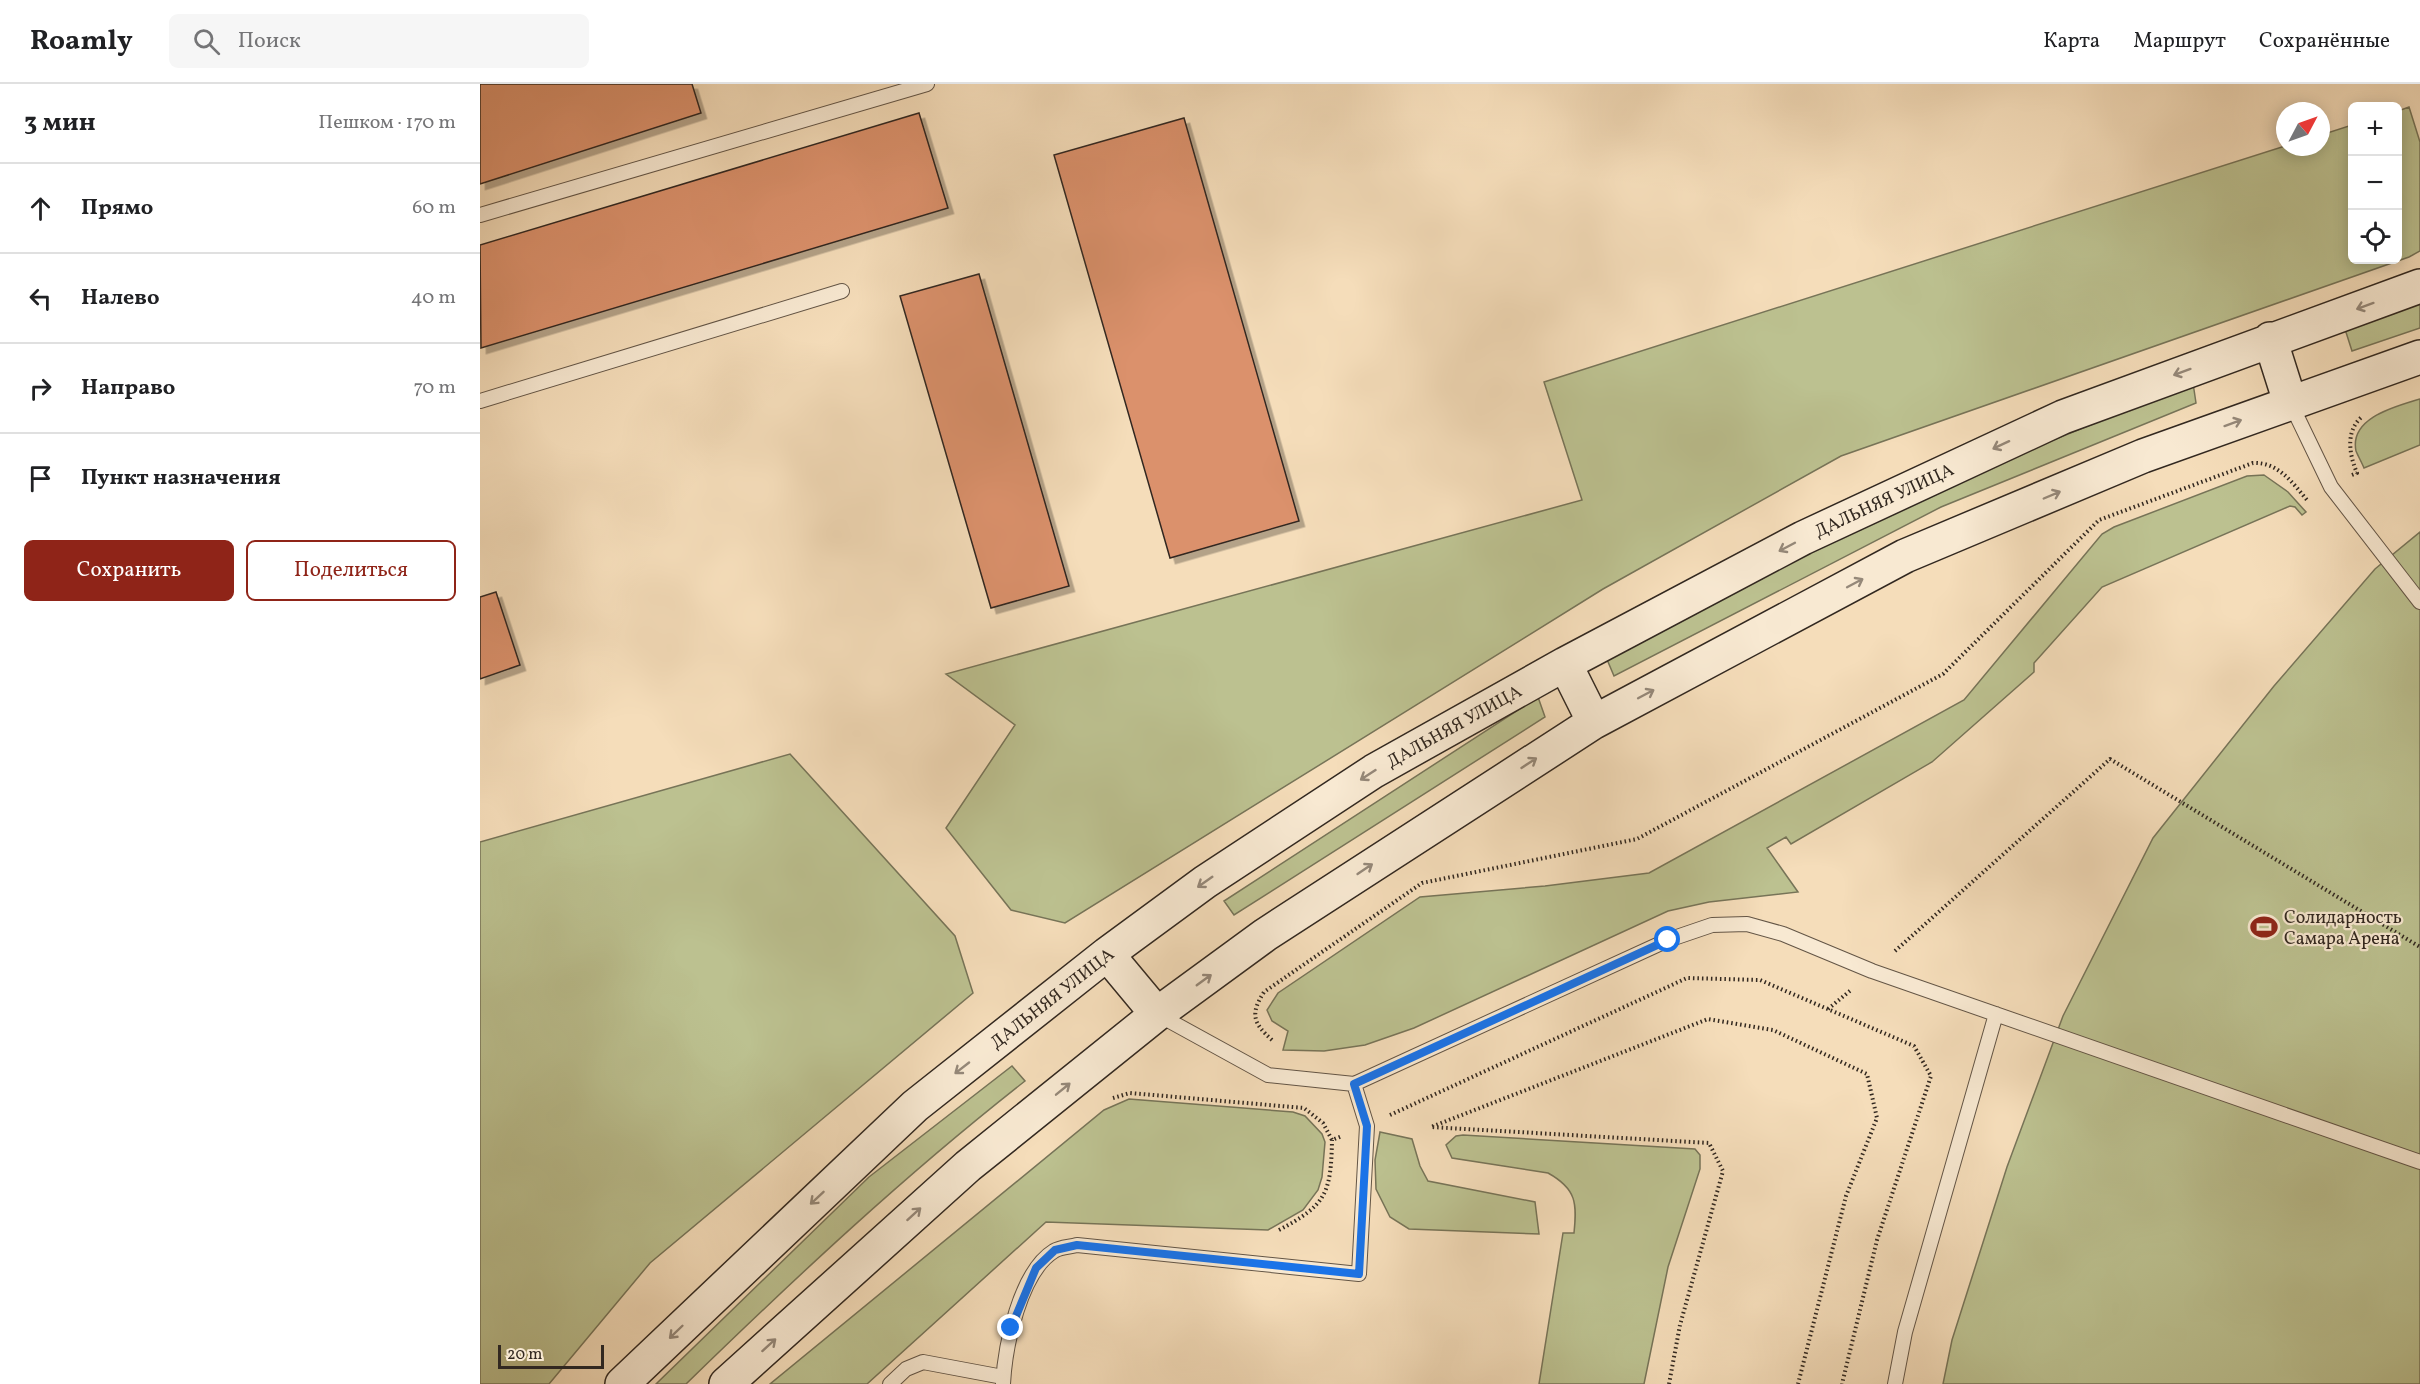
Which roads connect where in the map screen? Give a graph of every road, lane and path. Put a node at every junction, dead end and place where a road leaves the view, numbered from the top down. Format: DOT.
graph roads {
  1 [pos="927,84"];
  2 [pos="480,215"];
  3 [pos="2420,286"];
  4 [pos="842,291"];
  5 [pos="2270,339"];
  6 [pos="2420,357"];
  7 [pos="480,401"];
  8 [pos="2290,402"];
  9 [pos="2366,414"];
  10 [pos="2331,487"];
  11 [pos="2420,602"];
  12 [pos="1565,664"];
  13 [pos="1594,722"];
  14 [pos="2420,947"];
  15 [pos="1107,954"];
  16 [pos="1872,971"];
  17 [pos="1828,1009"];
  18 [pos="1157,1014"];
  19 [pos="1996,1014"];
  20 [pos="1272,1040"];
  21 [pos="1354,1084"];
  22 [pos="1107,1102"];
  23 [pos="1367,1126"];
  24 [pos="1332,1140"];
  25 [pos="2420,1162"];
  26 [pos="1279,1230"];
  27 [pos="1003,1380"];
  28 [pos="622,1384"];
  29 [pos="726,1384"];
  30 [pos="891,1384"];
  31 [pos="1669,1384"];
  32 [pos="1798,1384"];
  33 [pos="1842,1384"];
  34 [pos="1895,1384"];
  1 -- 2 [label="lane"];
  3 -- 5 [label="main road, ДАЛЬНЯЯ УЛИЦА, one-way"];
  4 -- 7 [label="lane"];
  5 -- 8 [label="main road"];
  5 -- 12 [label="main road, ДАЛЬНЯЯ УЛИЦА, one-way"];
  6 -- 8 [label="main road"];
  8 -- 10 [label="lane"];
  13 -- 8 [label="main road, one-way"];
  9 -- 10 [label="path"];
  10 -- 11 [label="lane"];
  10 -- 20 [label="path"];
  12 -- 13 [label="main road"];
  12 -- 15 [label="main road, ДАЛЬНЯЯ УЛИЦА, one-way"];
  18 -- 13 [label="main road, one-way"];
  14 -- 16 [label="path"];
  15 -- 18 [label="main road"];
  15 -- 28 [label="main road, ДАЛЬНЯЯ УЛИЦА, one-way"];
  16 -- 17 [label="path"];
  16 -- 19 [label="lane"];
  16 -- 21 [label="lane"];
  17 -- 23 [label="path"];
  17 -- 33 [label="path"];
  18 -- 21 [label="lane"];
  29 -- 18 [label="main road, one-way"];
  19 -- 25 [label="lane"];
  19 -- 34 [label="lane"];
  21 -- 23 [label="lane"];
  22 -- 24 [label="path"];
  23 -- 24 [label="path"];
  23 -- 27 [label="lane"];
  24 -- 26 [label="path"];
  27 -- 30 [label="lane"];
  31 -- 32 [label="path"];
}
